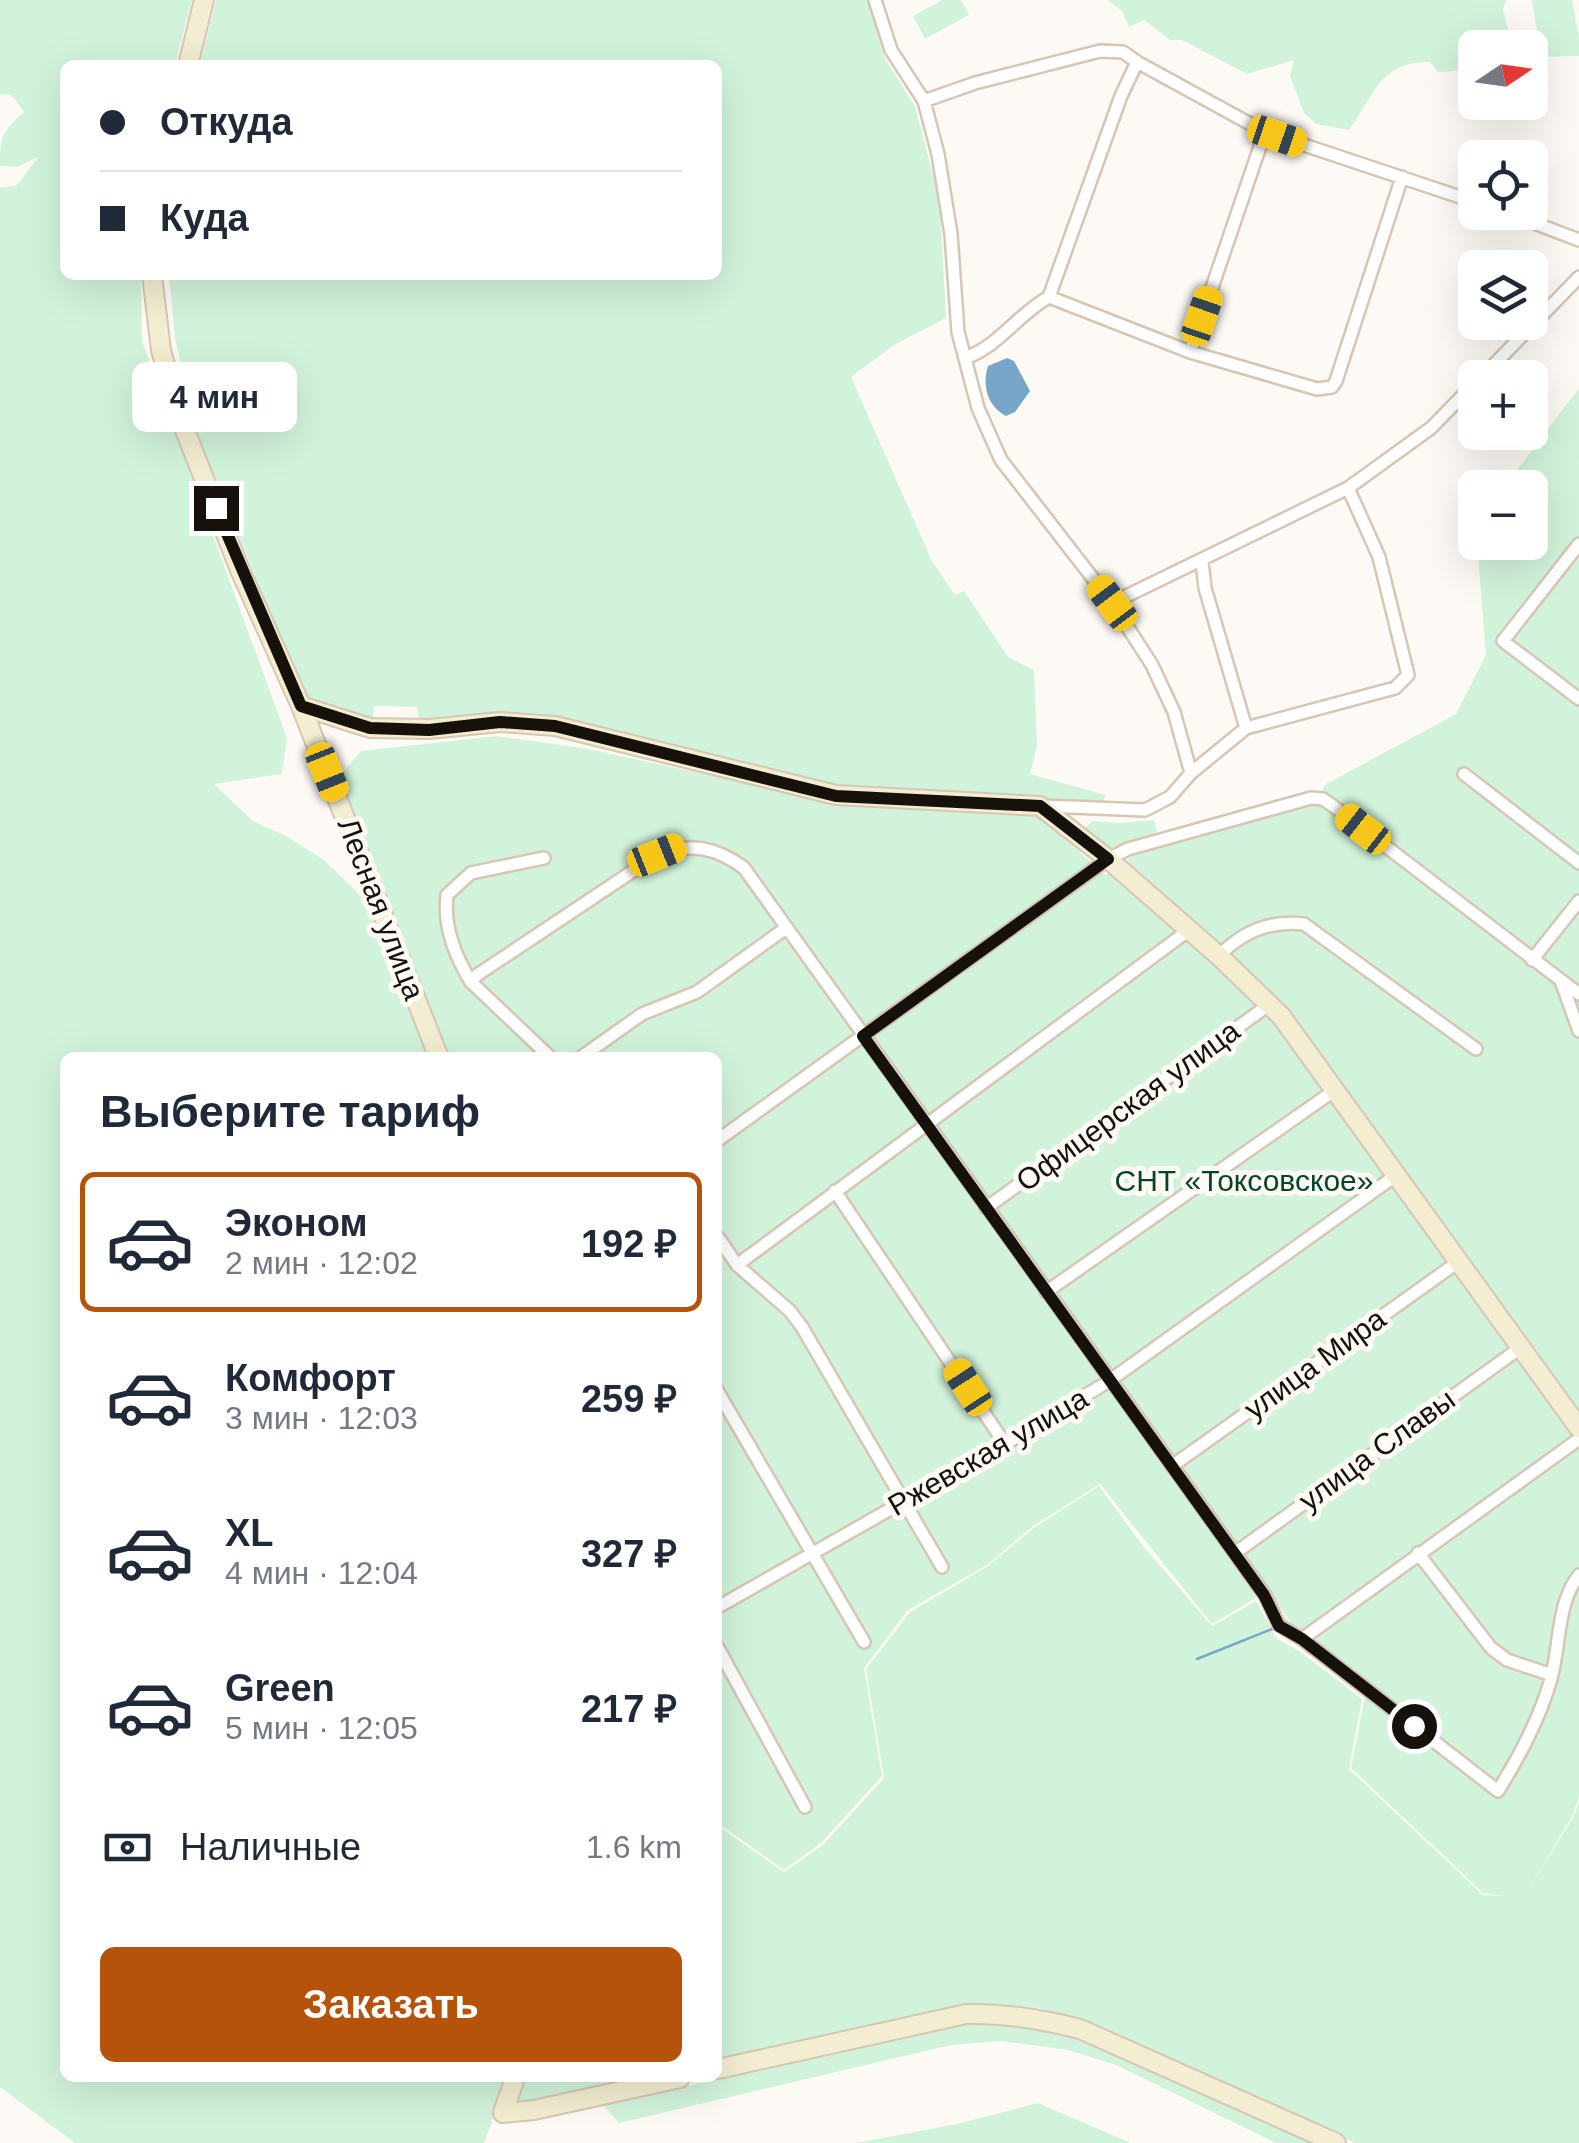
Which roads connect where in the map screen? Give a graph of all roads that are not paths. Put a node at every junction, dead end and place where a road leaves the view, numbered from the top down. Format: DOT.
graph roads {
  1 [pos="204,0"];
  2 [pos="875,0"];
  3 [pos="189,60"];
  4 [pos="1137,62"];
  5 [pos="924,101"];
  6 [pos="1265,132"];
  7 [pos="1402,177"];
  8 [pos="1458,196"];
  9 [pos="1548,228"];
  10 [pos="1579,240"];
  11 [pos="1579,277"];
  12 [pos="153,280"];
  13 [pos="1048,298"];
  14 [pos="1190,352"];
  15 [pos="965,358"];
  16 [pos="1498,360"];
  17 [pos="1458,400"];
  18 [pos="1348,488"];
  19 [pos="1579,544"];
  20 [pos="1202,562"];
  21 [pos="1112,603"];
  22 [pos="1579,699"];
  23 [pos="301,706"];
  24 [pos="1246,728"];
  25 [pos="1191,773"];
  26 [pos="1464,774"];
  27 [pos="1040,806"];
  28 [pos="544,858"];
  29 [pos="1108,859"];
  30 [pos="1579,864"];
  31 [pos="1579,901"];
  32 [pos="786,928"];
  33 [pos="1189,930"];
  34 [pos="1219,956"];
  35 [pos="1532,960"];
  36 [pos="1561,981"];
  37 [pos="471,982"];
  38 [pos="1579,994"];
  39 [pos="1270,1004"];
  40 [pos="1579,1032"];
  41 [pos="863,1036"];
  42 [pos="1476,1048"];
  43 [pos="438,1052"];
  44 [pos="545,1052"];
  45 [pos="588,1052"];
  46 [pos="1335,1090"];
  47 [pos="926,1124"];
  48 [pos="722,1137"];
  49 [pos="1395,1176"];
  50 [pos="835,1192"];
  51 [pos="986,1208"];
  52 [pos="722,1242"];
  53 [pos="1458,1262"];
  54 [pos="737,1264"];
  55 [pos="1046,1292"];
  56 [pos="1520,1348"];
  57 [pos="1110,1380"];
  58 [pos="722,1399"];
  59 [pos="1579,1428"];
  60 [pos="1579,1439"];
  61 [pos="1005,1444"];
  62 [pos="1172,1466"];
  63 [pos="903,1501"];
  64 [pos="1234,1553"];
  65 [pos="1418,1553"];
  66 [pos="812,1554"];
  67 [pos="942,1567"];
  68 [pos="1577,1582"];
  69 [pos="722,1605"];
  70 [pos="1302,1639"];
  71 [pos="864,1642"];
  72 [pos="722,1655"];
  73 [pos="1552,1676"];
  74 [pos="805,1807"];
  75 [pos="722,2068"];
  76 [pos="513,2082"];
  77 [pos="662,2082"];
  78 [pos="1336,2143"];
  1 -- 3 [label="street"];
  2 -- 5 [label="street"];
  4 -- 5 [label="street"];
  4 -- 6 [label="street"];
  4 -- 13 [label="street"];
  5 -- 15 [label="street"];
  6 -- 7 [label="street"];
  6 -- 14 [label="street"];
  7 -- 8 [label="street"];
  7 -- 14 [label="street"];
  9 -- 10 [label="street"];
  11 -- 16 [label="street"];
  12 -- 23 [label="street, Лесная улица"];
  13 -- 14 [label="street"];
  13 -- 15 [label="street"];
  15 -- 21 [label="street"];
  17 -- 18 [label="street"];
  18 -- 20 [label="street"];
  18 -- 24 [label="street"];
  19 -- 22 [label="street"];
  20 -- 21 [label="street"];
  20 -- 24 [label="street"];
  21 -- 25 [label="street"];
  23 -- 27 [label="street"];
  23 -- 43 [label="street, Лесная улица"];
  24 -- 25 [label="street"];
  25 -- 27 [label="street"];
  26 -- 30 [label="street"];
  27 -- 29 [label="street"];
  28 -- 37 [label="street"];
  29 -- 33 [label="street"];
  29 -- 35 [label="street"];
  29 -- 41 [label="street"];
  31 -- 35 [label="street"];
  32 -- 37 [label="street"];
  32 -- 41 [label="street"];
  32 -- 45 [label="street"];
  33 -- 34 [label="street"];
  33 -- 47 [label="street"];
  34 -- 39 [label="street"];
  34 -- 42 [label="street"];
  35 -- 36 [label="street"];
  36 -- 38 [label="street"];
  36 -- 40 [label="street"];
  37 -- 44 [label="street"];
  39 -- 46 [label="street"];
  39 -- 51 [label="street, Офицерская улица"];
  41 -- 47 [label="street"];
  41 -- 48 [label="street"];
  46 -- 49 [label="street"];
  46 -- 55 [label="street"];
  47 -- 50 [label="street"];
  47 -- 51 [label="street"];
  49 -- 53 [label="street"];
  49 -- 57 [label="street, Ржевская улица"];
  50 -- 54 [label="street"];
  50 -- 61 [label="street"];
  51 -- 55 [label="street"];
  52 -- 54 [label="street"];
  53 -- 56 [label="street"];
  53 -- 62 [label="street, улица Мира"];
  54 -- 63 [label="street"];
  55 -- 57 [label="street"];
  56 -- 59 [label="street"];
  56 -- 64 [label="street, улица Славы"];
  57 -- 61 [label="street, Ржевская улица"];
  57 -- 62 [label="street"];
  58 -- 66 [label="street"];
  60 -- 65 [label="street"];
  61 -- 63 [label="street, Ржевская улица"];
  62 -- 64 [label="street"];
  63 -- 66 [label="street, Ржевская улица"];
  63 -- 67 [label="street"];
  64 -- 70 [label="street"];
  65 -- 70 [label="street"];
  65 -- 73 [label="street"];
  66 -- 69 [label="street, Ржевская улица"];
  66 -- 71 [label="street"];
  68 -- 73 [label="street"];
  70 -- 73 [label="street"];
  72 -- 74 [label="street"];
  75 -- 78 [label="street"];
  76 -- 77 [label="street"];
}
